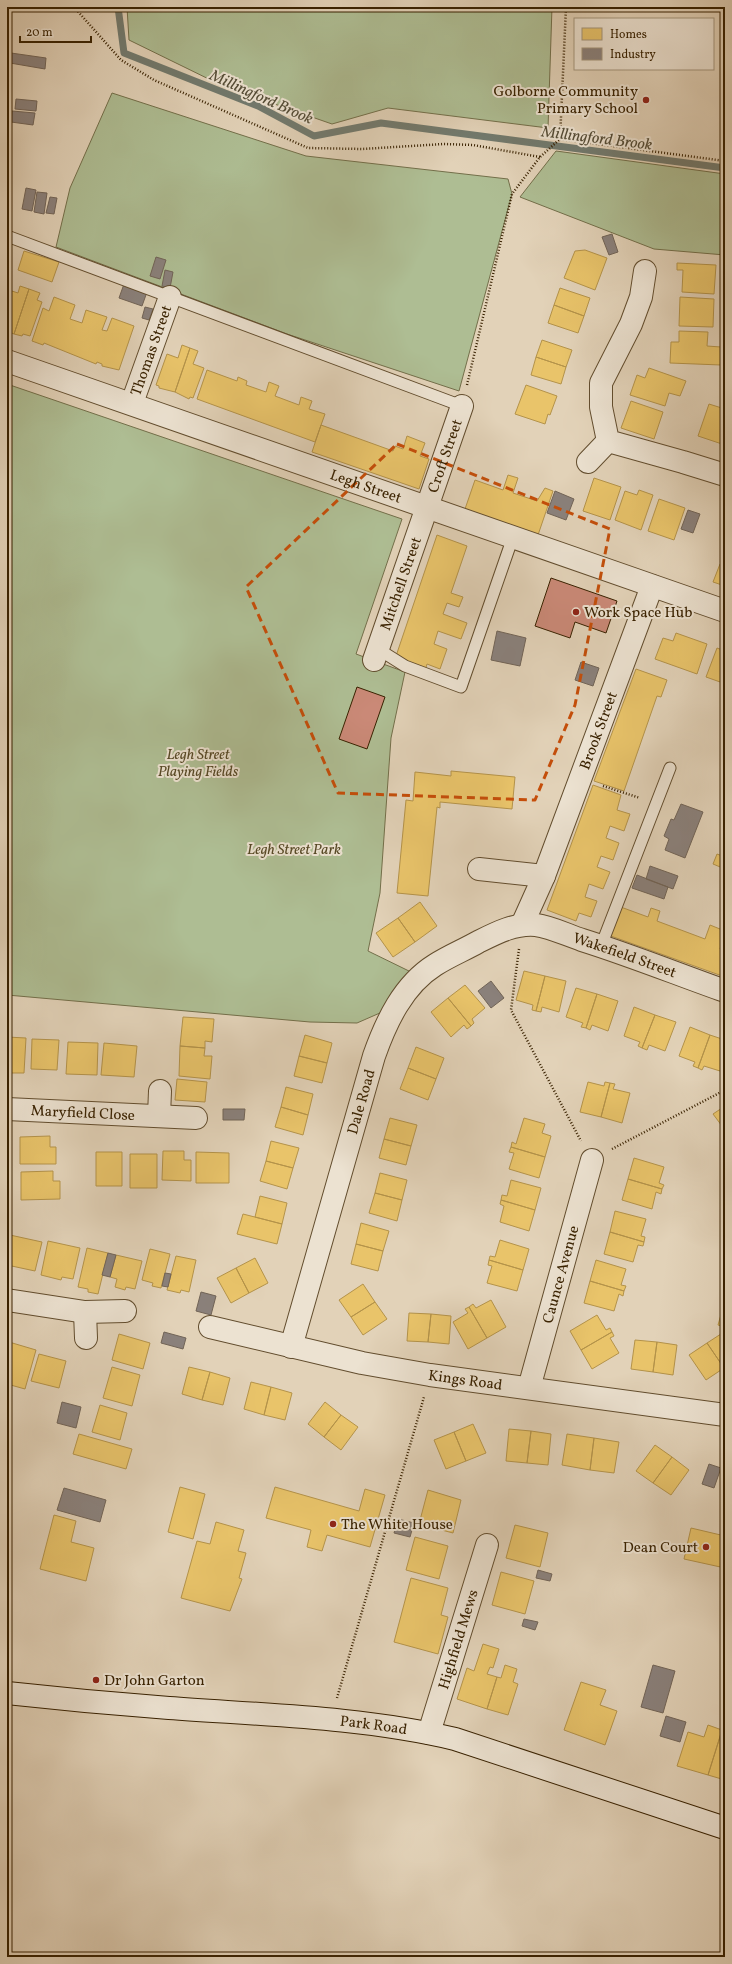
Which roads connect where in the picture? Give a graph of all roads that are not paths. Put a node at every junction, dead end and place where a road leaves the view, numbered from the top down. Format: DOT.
graph roads {
  1 [pos="7,236"];
  2 [pos="645,271"];
  3 [pos="170,298"];
  4 [pos="7,360"];
  5 [pos="132,403"];
  6 [pos="462,406"];
  7 [pos="608,442"];
  8 [pos="588,462"];
  9 [pos="725,476"];
  10 [pos="427,507"];
  11 [pos="513,538"];
  12 [pos="652,586"];
  13 [pos="725,611"];
  14 [pos="376,655"];
  15 [pos="670,768"];
  16 [pos="479,869"];
  17 [pos="544,876"];
  18 [pos="522,926"];
  19 [pos="601,946"];
  20 [pos="725,991"];
  21 [pos="160,1091"];
  22 [pos="7,1109"];
  23 [pos="159,1116"];
  24 [pos="196,1118"];
  25 [pos="592,1160"];
  26 [pos="7,1300"];
  27 [pos="125,1311"];
  28 [pos="85,1312"];
  29 [pos="210,1327"];
  30 [pos="86,1338"];
  31 [pos="291,1347"];
  32 [pos="529,1388"];
  33 [pos="725,1415"];
  34 [pos="487,1545"];
  35 [pos="7,1693"];
  36 [pos="429,1733"];
  37 [pos="725,1828"];
  1 -- 3 [label="lane"];
  2 -- 7 [label="street"];
  3 -- 5 [label="street, Thomas Street"];
  3 -- 6 [label="lane"];
  4 -- 5 [label="street, Legh Street"];
  5 -- 10 [label="street, Legh Street"];
  6 -- 10 [label="street, Croft Street"];
  7 -- 8 [label="street"];
  7 -- 9 [label="street"];
  10 -- 11 [label="street, Legh Street"];
  10 -- 14 [label="street, Mitchell Street"];
  11 -- 12 [label="street, Legh Street"];
  11 -- 14 [label="lane"];
  12 -- 13 [label="street, Legh Street"];
  12 -- 17 [label="street, Brook Street"];
  15 -- 19 [label="lane"];
  16 -- 17 [label="street"];
  17 -- 18 [label="street, Brook Street"];
  18 -- 19 [label="street, Wakefield Street"];
  18 -- 31 [label="street, Dale Road"];
  19 -- 20 [label="street, Wakefield Street"];
  21 -- 23 [label="street"];
  22 -- 23 [label="street, Maryfield Close"];
  23 -- 24 [label="street, Maryfield Close"];
  25 -- 32 [label="street, Caunce Avenue"];
  26 -- 28 [label="street"];
  27 -- 28 [label="street"];
  28 -- 30 [label="street"];
  29 -- 31 [label="street, Kings Road"];
  31 -- 32 [label="street, Kings Road"];
  32 -- 33 [label="street, Kings Road"];
  34 -- 36 [label="street, Highfield Mews"];
  35 -- 36 [label="street, Park Road"];
  36 -- 37 [label="street, Park Road"];
}
